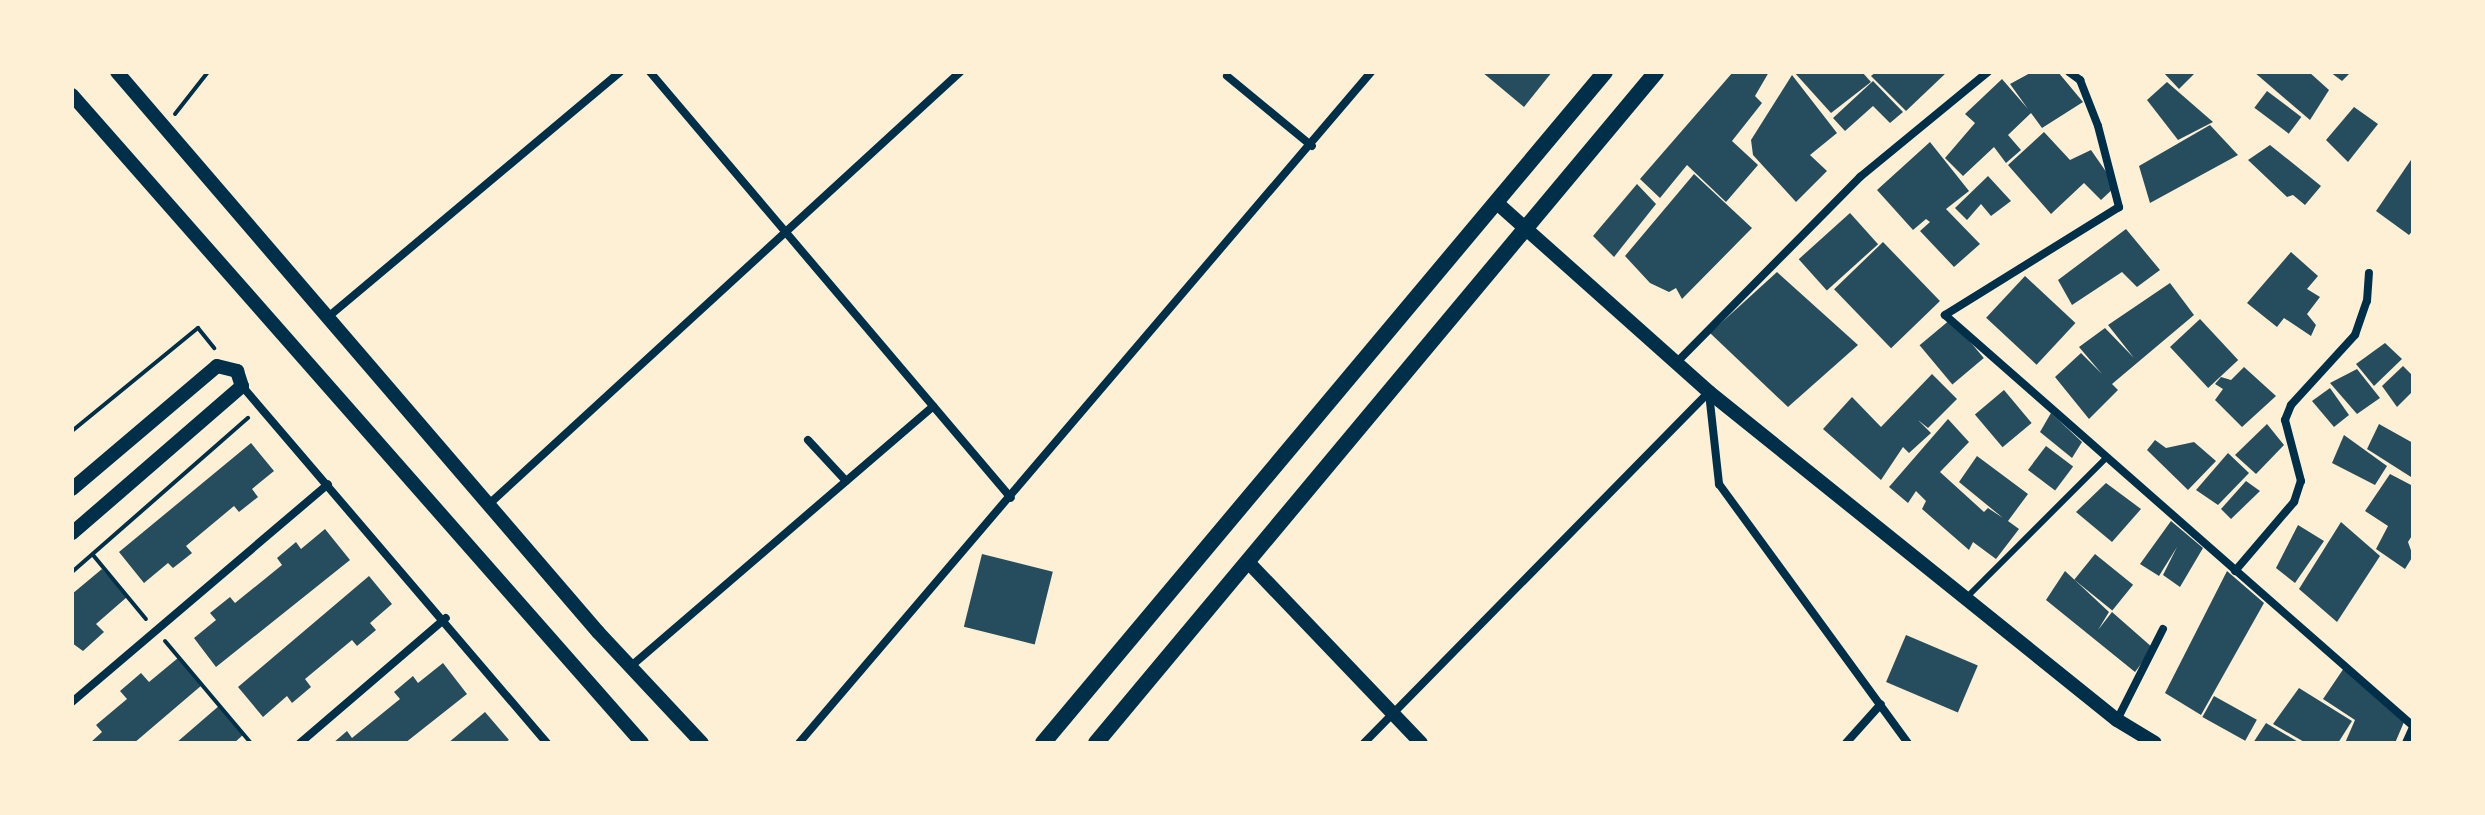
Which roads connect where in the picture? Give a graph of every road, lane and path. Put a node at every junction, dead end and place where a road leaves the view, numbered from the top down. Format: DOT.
graph roads {
  1 [pos="117,72"];
  2 [pos="208,72"];
  3 [pos="620,72"];
  4 [pos="650,72"];
  5 [pos="960,72"];
  6 [pos="1371,72"];
  7 [pos="1605,72"];
  8 [pos="1656,72"];
  9 [pos="1988,72"];
  10 [pos="2069,72"];
  11 [pos="1227,76"];
  12 [pos="72,95"];
  13 [pos="164,128"];
  14 [pos="1312,146"];
  15 [pos="1497,203"];
  16 [pos="1526,229"];
  17 [pos="784,230"];
  18 [pos="2369,273"];
  19 [pos="328,317"];
  20 [pos="1676,363"];
  21 [pos="223,366"];
  22 [pos="242,386"];
  23 [pos="1709,392"];
  24 [pos="933,406"];
  25 [pos="261,407"];
  26 [pos="72,431"];
  27 [pos="808,440"];
  28 [pos="2105,459"];
  29 [pos="846,481"];
  30 [pos="328,484"];
  31 [pos="72,489"];
  32 [pos="1011,498"];
  33 [pos="488,505"];
  34 [pos="72,533"];
  35 [pos="93,555"];
  36 [pos="1249,563"];
  37 [pos="2235,571"];
  38 [pos="72,572"];
  39 [pos="1964,599"];
  40 [pos="446,618"];
  41 [pos="2163,629"];
  42 [pos="156,630"];
  43 [pos="630,667"];
  44 [pos="72,702"];
  45 [pos="1881,704"];
  46 [pos="1391,712"];
  47 [pos="2117,720"];
  48 [pos="2413,726"];
  49 [pos="251,743"];
  50 [pos="300,743"];
  51 [pos="547,743"];
  52 [pos="642,743"];
  53 [pos="702,743"];
  54 [pos="799,743"];
  55 [pos="1043,743"];
  56 [pos="1096,743"];
  57 [pos="1364,743"];
  58 [pos="1421,743"];
  59 [pos="1846,743"];
  60 [pos="1908,743"];
  61 [pos="2155,743"];
  62 [pos="2406,743"];
  1 -- 13 [label="street"];
  2 -- 13 [label="path"];
  3 -- 19 [label="street"];
  4 -- 17 [label="street"];
  5 -- 17 [label="street"];
  6 -- 14 [label="street"];
  7 -- 15 [label="main road"];
  8 -- 16 [label="main road"];
  9 -- 20 [label="street"];
  10 -- 28 [label="street"];
  11 -- 14 [label="street"];
  12 -- 52 [label="street"];
  13 -- 19 [label="street"];
  14 -- 32 [label="street"];
  15 -- 16 [label="street"];
  15 -- 55 [label="main road"];
  16 -- 20 [label="street"];
  16 -- 36 [label="main road"];
  17 -- 24 [label="street"];
  17 -- 33 [label="street"];
  18 -- 37 [label="street"];
  19 -- 33 [label="street"];
  20 -- 23 [label="street"];
  21 -- 22 [label="street"];
  21 -- 26 [label="path"];
  21 -- 31 [label="street"];
  22 -- 25 [label="street"];
  22 -- 34 [label="street"];
  23 -- 39 [label="street"];
  23 -- 45 [label="street"];
  23 -- 46 [label="street"];
  24 -- 29 [label="street"];
  24 -- 32 [label="street"];
  25 -- 30 [label="street"];
  25 -- 35 [label="path"];
  27 -- 29 [label="street"];
  28 -- 37 [label="street"];
  28 -- 39 [label="lane"];
  29 -- 43 [label="street"];
  30 -- 40 [label="street"];
  30 -- 42 [label="street"];
  32 -- 54 [label="street"];
  33 -- 43 [label="street"];
  35 -- 38 [label="path"];
  35 -- 42 [label="path"];
  36 -- 46 [label="street"];
  36 -- 56 [label="main road"];
  37 -- 48 [label="street"];
  39 -- 47 [label="street"];
  40 -- 50 [label="street"];
  40 -- 51 [label="street"];
  41 -- 47 [label="street"];
  42 -- 44 [label="street"];
  42 -- 49 [label="path"];
  43 -- 53 [label="street"];
  45 -- 59 [label="street"];
  45 -- 60 [label="street"];
  46 -- 57 [label="street"];
  46 -- 58 [label="street"];
  47 -- 61 [label="street"];
  48 -- 62 [label="street"];
}
